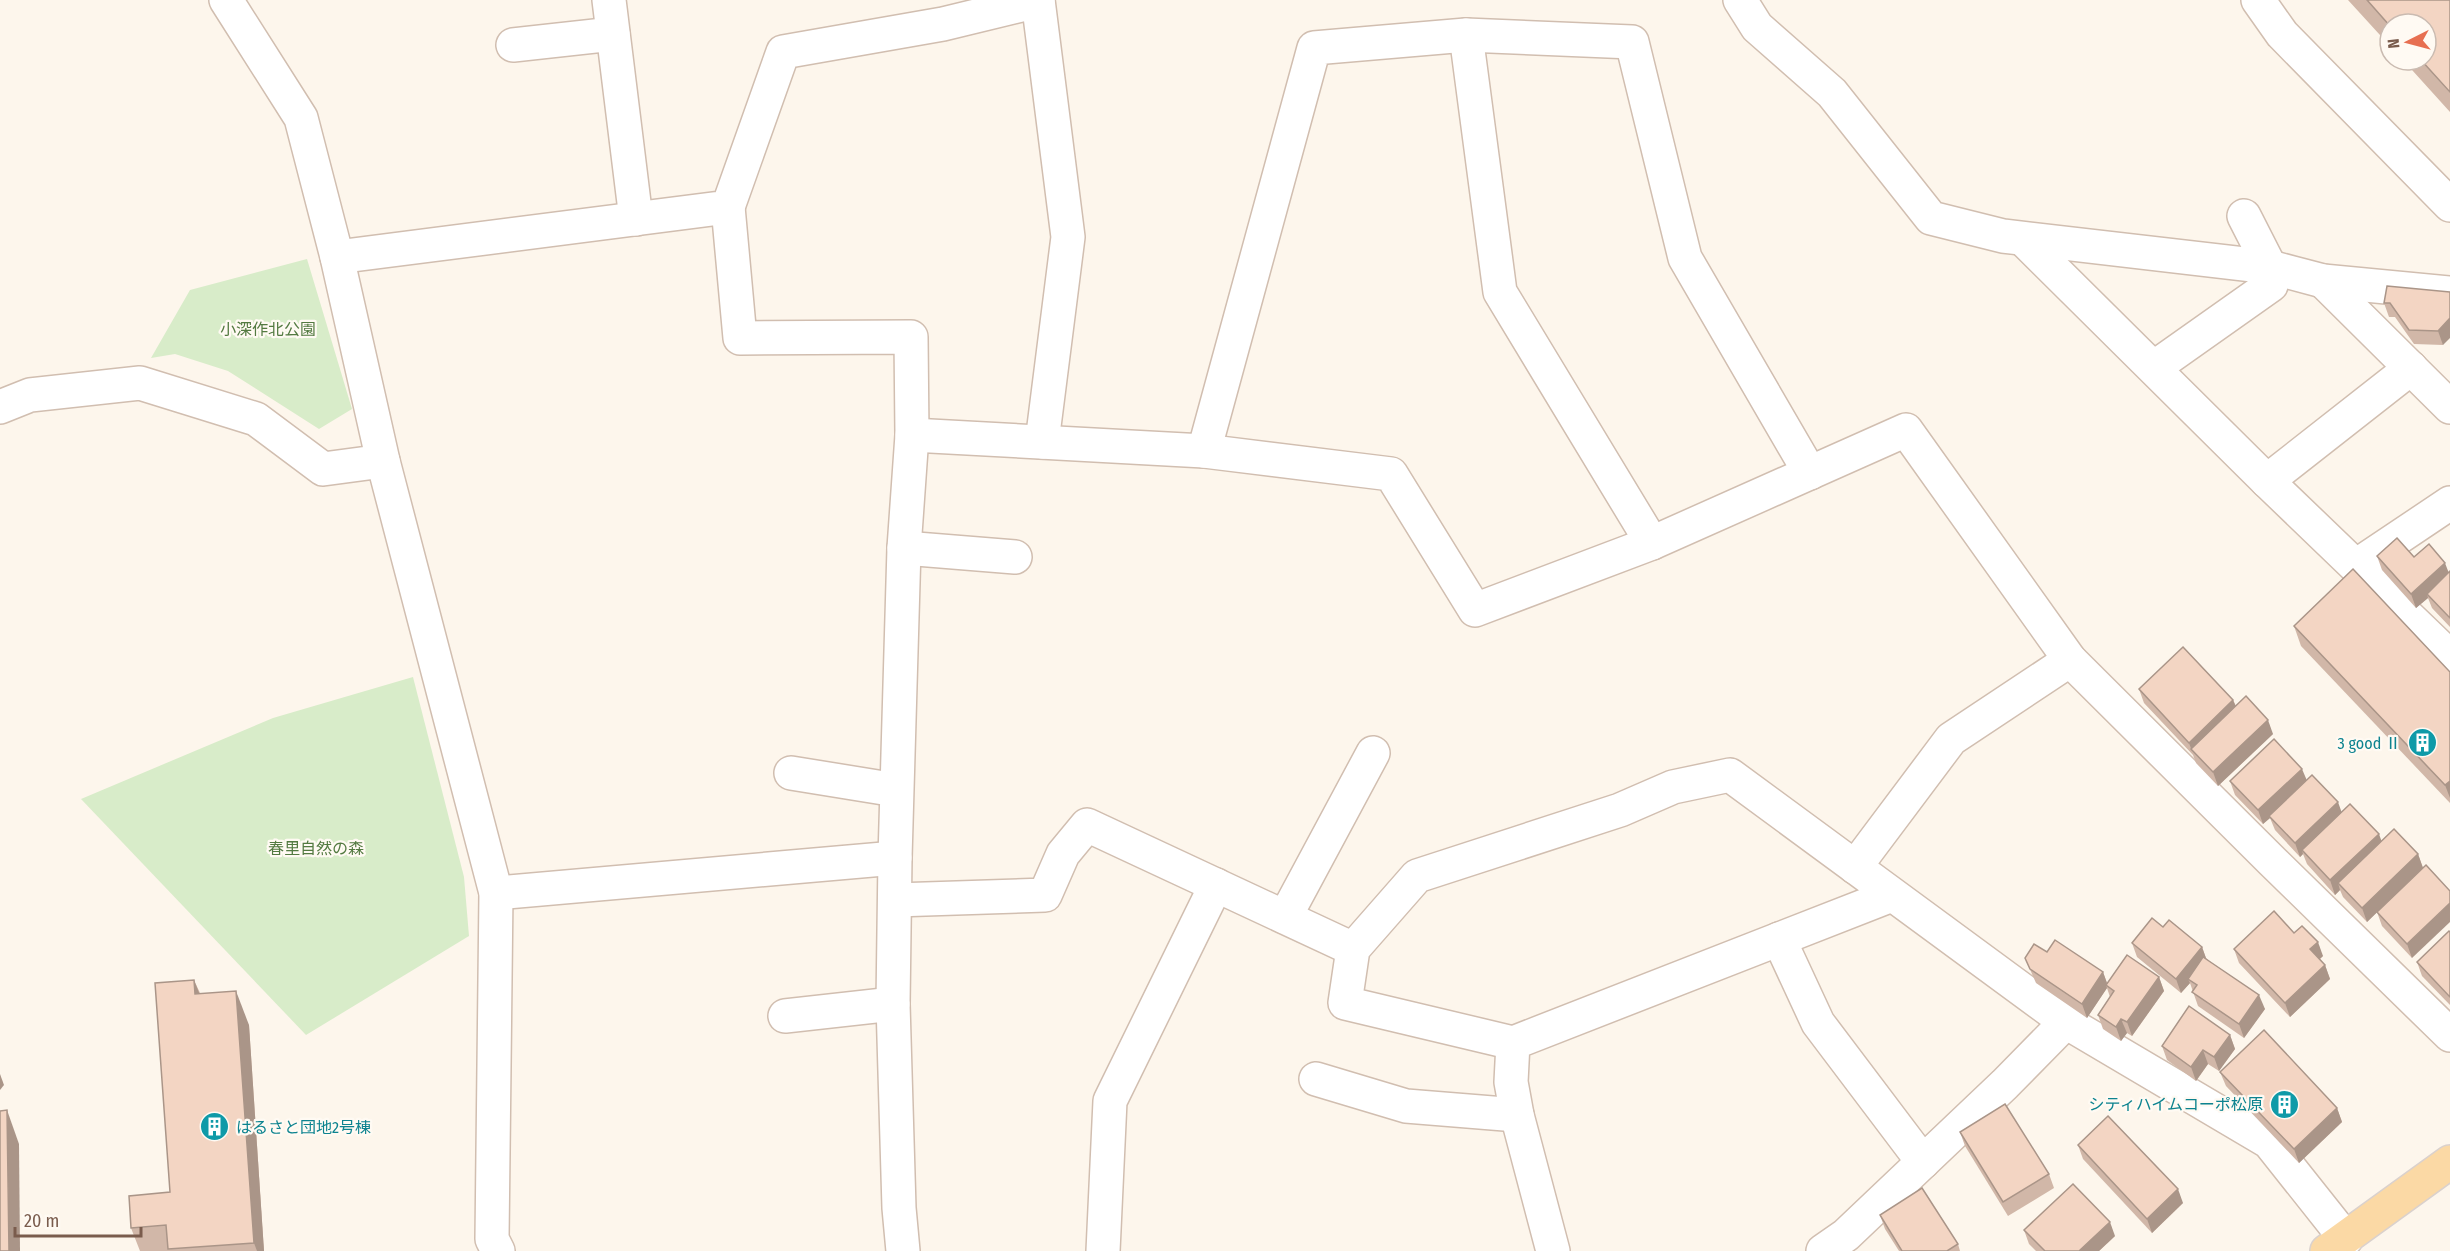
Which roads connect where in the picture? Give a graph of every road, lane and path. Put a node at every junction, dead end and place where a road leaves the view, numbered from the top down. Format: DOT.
graph roads {
  1 [pos="226,0"];
  2 [pos="609,0"];
  3 [pos="1740,0"];
  4 [pos="2258,0"];
  5 [pos="1038,1"];
  6 [pos="942,12"];
  7 [pos="613,34"];
  8 [pos="1466,35"];
  9 [pos="513,45"];
  10 [pos="2450,205"];
  11 [pos="728,207"];
  12 [pos="2244,216"];
  13 [pos="636,219"];
  14 [pos="2023,239"];
  15 [pos="337,257"];
  16 [pos="2270,267"];
  17 [pos="2323,281"];
  18 [pos="2450,293"];
  19 [pos="2155,367"];
  20 [pos="2436,386"];
  21 [pos="0,407"];
  22 [pos="912,435"];
  23 [pos="1042,442"];
  24 [pos="1204,451"];
  25 [pos="383,461"];
  26 [pos="1810,473"];
  27 [pos="2267,481"];
  28 [pos="2450,503"];
  29 [pos="1652,543"];
  30 [pos="904,548"];
  31 [pos="1015,557"];
  32 [pos="2356,566"];
  33 [pos="2450,657"];
  34 [pos="2070,660"];
  35 [pos="1373,753"];
  36 [pos="791,773"];
  37 [pos="897,790"];
  38 [pos="894,858"];
  39 [pos="1856,867"];
  40 [pos="1216,885"];
  41 [pos="496,893"];
  42 [pos="1892,895"];
  43 [pos="896,900"];
  44 [pos="1285,918"];
  45 [pos="1779,939"];
  46 [pos="1353,949"];
  47 [pos="893,1004"];
  48 [pos="785,1016"];
  49 [pos="2066,1022"];
  50 [pos="2450,1035"];
  51 [pos="1514,1043"];
  52 [pos="1316,1079"];
  53 [pos="1517,1115"];
  54 [pos="1923,1162"];
  55 [pos="2450,1162"];
  56 [pos="2336,1245"];
  57 [pos="1842,1246"];
  58 [pos="486,1247"];
  59 [pos="903,1251"];
  60 [pos="1102,1251"];
  61 [pos="1553,1251"];
  1 -- 15 [label="street"];
  2 -- 7 [label="street"];
  3 -- 14 [label="street"];
  4 -- 10 [label="street"];
  5 -- 6 [label="street"];
  5 -- 23 [label="street"];
  6 -- 11 [label="street"];
  7 -- 9 [label="street"];
  7 -- 13 [label="street"];
  8 -- 24 [label="street"];
  8 -- 26 [label="street"];
  8 -- 29 [label="street"];
  11 -- 13 [label="street"];
  11 -- 22 [label="street"];
  12 -- 16 [label="street"];
  13 -- 15 [label="street"];
  14 -- 16 [label="street"];
  14 -- 19 [label="street"];
  15 -- 25 [label="street"];
  16 -- 17 [label="street"];
  16 -- 19 [label="street"];
  17 -- 18 [label="street"];
  17 -- 20 [label="street"];
  19 -- 27 [label="street"];
  20 -- 27 [label="street"];
  21 -- 25 [label="street"];
  22 -- 23 [label="street"];
  22 -- 30 [label="street"];
  23 -- 24 [label="street"];
  24 -- 29 [label="street"];
  25 -- 41 [label="street"];
  26 -- 29 [label="street"];
  26 -- 34 [label="street"];
  27 -- 32 [label="street"];
  28 -- 32 [label="street"];
  30 -- 31 [label="street"];
  30 -- 37 [label="street"];
  32 -- 33 [label="street"];
  34 -- 39 [label="street"];
  34 -- 50 [label="street"];
  35 -- 44 [label="street"];
  36 -- 37 [label="street"];
  37 -- 38 [label="street"];
  38 -- 41 [label="street"];
  38 -- 43 [label="street"];
  39 -- 42 [label="street"];
  39 -- 46 [label="street"];
  40 -- 43 [label="street"];
  40 -- 44 [label="street"];
  40 -- 60 [label="street"];
  41 -- 58 [label="street"];
  42 -- 45 [label="street"];
  42 -- 49 [label="street"];
  43 -- 47 [label="street"];
  44 -- 46 [label="street"];
  45 -- 51 [label="street"];
  45 -- 54 [label="street"];
  46 -- 51 [label="street"];
  47 -- 48 [label="street"];
  47 -- 59 [label="street"];
  49 -- 54 [label="street"];
  49 -- 56 [label="street"];
  51 -- 53 [label="street"];
  52 -- 53 [label="street"];
  53 -- 61 [label="street"];
  54 -- 57 [label="street"];
  55 -- 56 [label="main road"];
}
